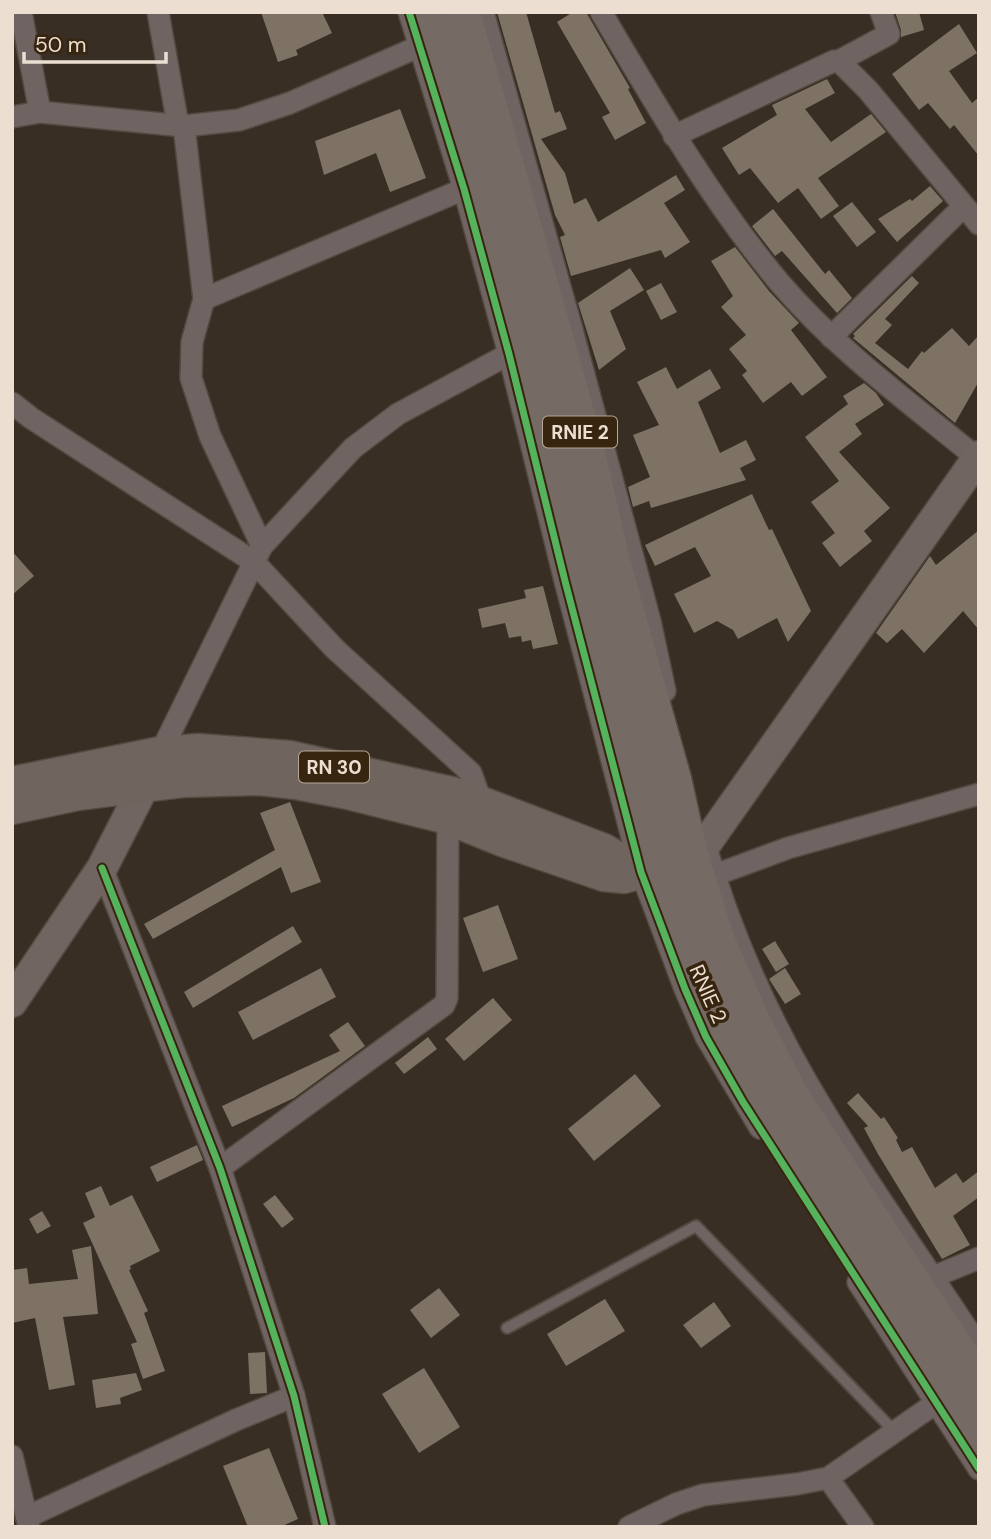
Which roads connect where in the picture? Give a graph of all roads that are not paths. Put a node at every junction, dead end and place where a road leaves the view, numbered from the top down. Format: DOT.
graph roads {
  1 [pos="21,12"];
  2 [pos="158,12"];
  3 [pos="410,12"];
  4 [pos="461,12"];
  5 [pos="483,12"];
  6 [pos="601,12"];
  7 [pos="881,12"];
  8 [pos="426,29"];
  9 [pos="839,61"];
  10 [pos="40,112"];
  11 [pos="12,117"];
  12 [pos="181,125"];
  13 [pos="674,136"];
  14 [pos="464,189"];
  15 [pos="963,207"];
  16 [pos="979,224"];
  17 [pos="204,299"];
  18 [pos="831,337"];
  19 [pos="509,354"];
  20 [pos="12,403"];
  21 [pos="978,459"];
  22 [pos="258,554"];
  23 [pos="160,753"];
  24 [pos="12,783"];
  25 [pos="144,786"];
  26 [pos="979,794"];
  27 [pos="482,804"];
  28 [pos="12,808"];
  29 [pos="447,818"];
  30 [pos="682,862"];
  31 [pos="102,867"];
  32 [pos="12,1002"];
  33 [pos="220,1168"];
  34 [pos="979,1258"];
  35 [pos="933,1277"];
  36 [pos="507,1328"];
  37 [pos="979,1347"];
  38 [pos="979,1385"];
  39 [pos="293,1396"];
  40 [pos="936,1403"];
  41 [pos="894,1431"];
  42 [pos="979,1433"];
  43 [pos="12,1455"];
  44 [pos="979,1469"];
  45 [pos="828,1478"];
  46 [pos="23,1509"];
  47 [pos="324,1527"];
  48 [pos="629,1527"];
  49 [pos="863,1527"];
  1 -- 10 [label="street"];
  2 -- 12 [label="street"];
  3 -- 8 [label="street"];
  4 -- 30 [label="highway, RNIE 2 / RNIE 2"];
  5 -- 30 [label="street"];
  6 -- 13 [label="street"];
  7 -- 9 [label="street"];
  8 -- 12 [label="street"];
  8 -- 14 [label="street"];
  8 -- 30 [label="highway, RNIE 2 / RNIE 2"];
  9 -- 13 [label="street"];
  9 -- 15 [label="street"];
  10 -- 11 [label="street"];
  10 -- 12 [label="street"];
  12 -- 17 [label="street"];
  13 -- 18 [label="street"];
  14 -- 17 [label="street"];
  14 -- 19 [label="street"];
  15 -- 16 [label="street"];
  15 -- 18 [label="street"];
  17 -- 22 [label="street"];
  18 -- 21 [label="street"];
  19 -- 22 [label="street"];
  19 -- 30 [label="street"];
  20 -- 22 [label="street"];
  21 -- 30 [label="street"];
  22 -- 23 [label="street"];
  22 -- 27 [label="street"];
  23 -- 24 [label="main road, RN 30 / RN 30"];
  23 -- 25 [label="street"];
  23 -- 27 [label="main road, RN 30 / RN 30"];
  25 -- 28 [label="main road, RN 30"];
  25 -- 29 [label="main road, RN 30"];
  25 -- 31 [label="street"];
  26 -- 30 [label="street"];
  27 -- 30 [label="main road, RN 30 / RN 30"];
  29 -- 30 [label="main road, RN 30"];
  29 -- 33 [label="street"];
  30 -- 35 [label="street"];
  30 -- 38 [label="highway, RNIE 2 / RNIE 2"];
  30 -- 40 [label="street"];
  30 -- 42 [label="highway, RNIE 2 / RNIE 2"];
  31 -- 32 [label="street"];
  31 -- 33 [label="street"];
  33 -- 39 [label="street"];
  34 -- 35 [label="street"];
  35 -- 37 [label="street"];
  36 -- 41 [label="lane"];
  39 -- 46 [label="street"];
  39 -- 47 [label="street"];
  40 -- 41 [label="street"];
  40 -- 44 [label="street"];
  41 -- 45 [label="street"];
  43 -- 46 [label="street"];
  45 -- 48 [label="street"];
  45 -- 49 [label="street"];
}
